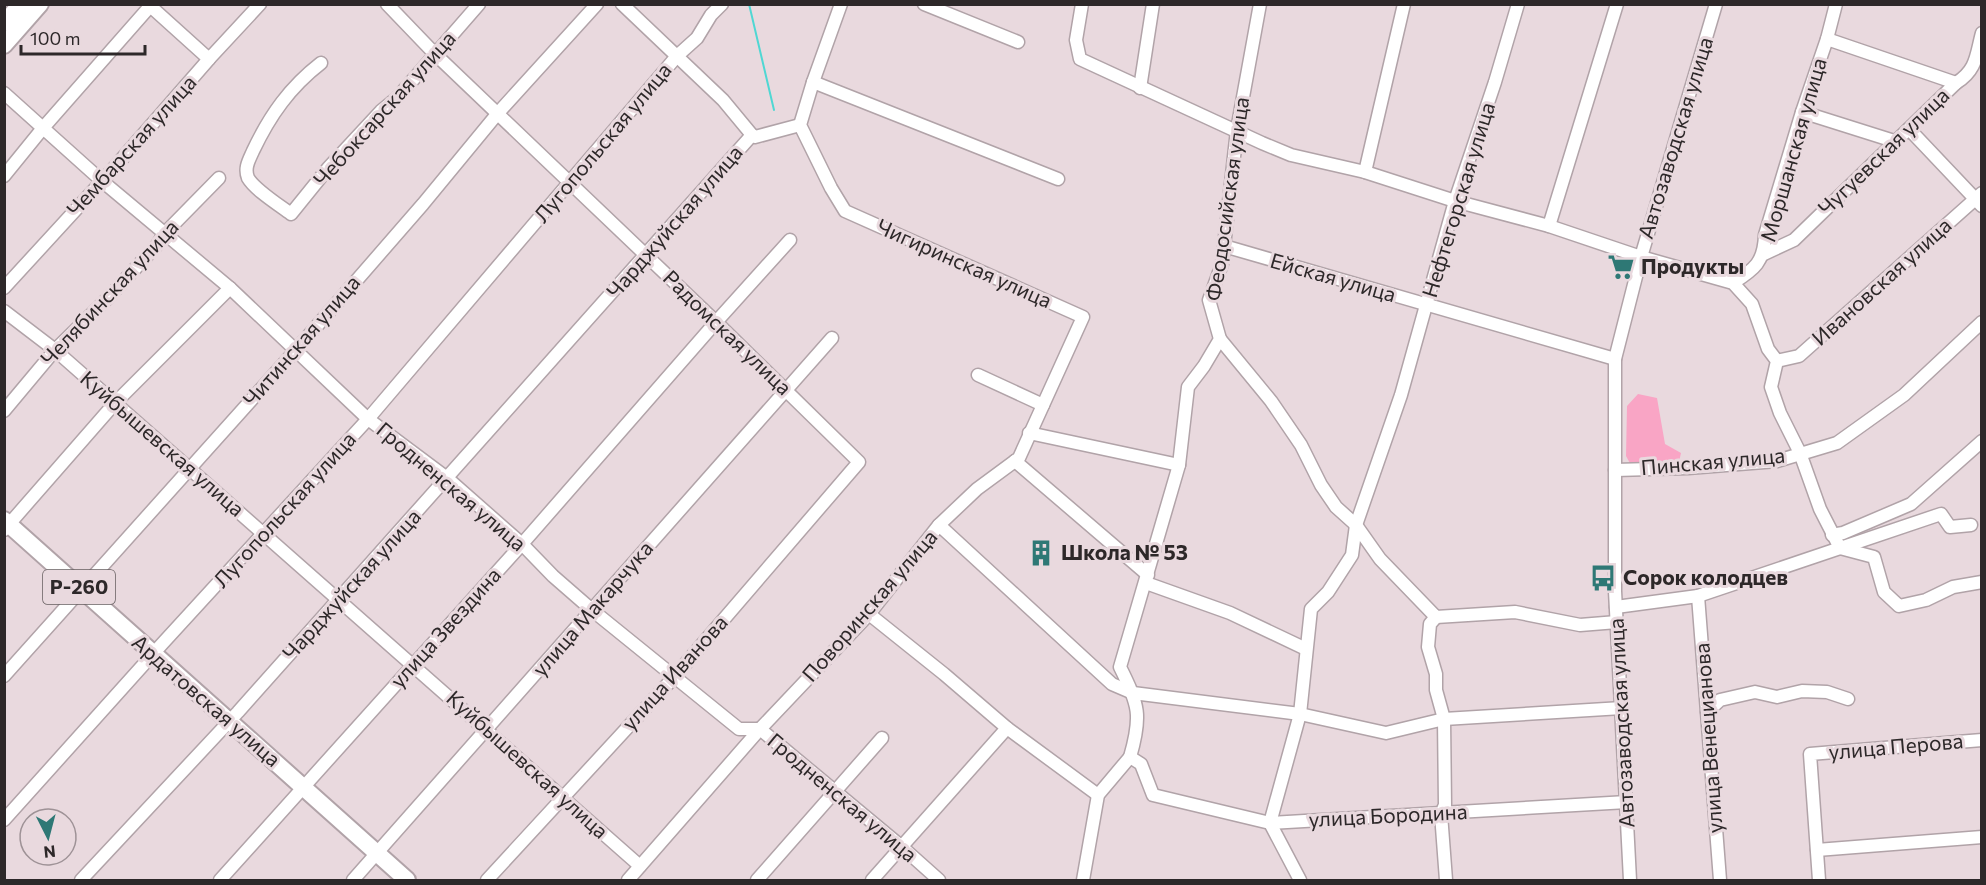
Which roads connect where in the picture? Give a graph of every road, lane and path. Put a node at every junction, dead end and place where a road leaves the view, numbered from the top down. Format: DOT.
graph roads {
  1 [pos="21,4"];
  2 [pos="40,4"];
  3 [pos="260,4"];
  4 [pos="387,4"];
  5 [pos="479,4"];
  6 [pos="597,4"];
  7 [pos="622,4"];
  8 [pos="722,4"];
  9 [pos="841,4"];
  10 [pos="924,4"];
  11 [pos="1082,4"];
  12 [pos="1153,4"];
  13 [pos="1260,4"];
  14 [pos="1404,4"];
  15 [pos="1518,4"];
  16 [pos="1617,4"];
  17 [pos="1716,4"];
  18 [pos="1836,4"];
  19 [pos="150,5"];
  20 [pos="4,23"];
  21 [pos="1982,33"];
  22 [pos="1827,39"];
  23 [pos="1017,42"];
  24 [pos="4,45"];
  25 [pos="435,54"];
  26 [pos="676,56"];
  27 [pos="209,59"];
  28 [pos="321,63"];
  29 [pos="813,82"];
  30 [pos="1956,83"];
  31 [pos="1140,88"];
  32 [pos="4,93"];
  33 [pos="1802,112"];
  34 [pos="498,113"];
  35 [pos="800,125"];
  36 [pos="44,128"];
  37 [pos="1909,129"];
  38 [pos="1237,130"];
  39 [pos="752,135"];
  40 [pos="1894,141"];
  41 [pos="1365,172"];
  42 [pos="4,176"];
  43 [pos="219,178"];
  44 [pos="1058,179"];
  45 [pos="102,181"];
  46 [pos="569,183"];
  47 [pos="1979,199"];
  48 [pos="1455,201"];
  49 [pos="1548,226"];
  50 [pos="165,233"];
  51 [pos="790,240"];
  52 [pos="1224,246"];
  53 [pos="1764,254"];
  54 [pos="646,256"];
  55 [pos="1641,257"];
  56 [pos="1733,283"];
  57 [pos="4,288"];
  58 [pos="230,288"];
  59 [pos="1427,305"];
  60 [pos="4,311"];
  61 [pos="1083,317"];
  62 [pos="716,322"];
  63 [pos="1982,322"];
  64 [pos="832,338"];
  65 [pos="1220,339"];
  66 [pos="55,350"];
  67 [pos="296,350"];
  68 [pos="1615,359"];
  69 [pos="1777,361"];
  70 [pos="978,375"];
  71 [pos="787,391"];
  72 [pos="115,403"];
  73 [pos="1043,405"];
  74 [pos="4,411"];
  75 [pos="368,419"];
  76 [pos="1029,432"];
  77 [pos="1982,441"];
  78 [pos="1800,453"];
  79 [pos="1015,461"];
  80 [pos="859,462"];
  81 [pos="1179,465"];
  82 [pos="190,469"];
  83 [pos="1615,470"];
  84 [pos="447,478"];
  85 [pos="6,525"];
  86 [pos="939,525"];
  87 [pos="1356,525"];
  88 [pos="1971,525"];
  89 [pos="265,534"];
  90 [pos="1832,535"];
  91 [pos="522,544"];
  92 [pos="1840,548"];
  93 [pos="1147,579"];
  94 [pos="1982,582"];
  95 [pos="81,589"];
  96 [pos="1698,596"];
  97 [pos="339,599"];
  98 [pos="1616,607"];
  99 [pos="592,610"];
  100 [pos="869,614"];
  101 [pos="1436,617"];
  102 [pos="1617,622"];
  103 [pos="1306,649"];
  104 [pos="153,654"];
  105 [pos="414,664"];
  106 [pos="4,676"];
  107 [pos="675,676"];
  108 [pos="1133,693"];
  109 [pos="1848,699"];
  110 [pos="1622,708"];
  111 [pos="1707,712"];
  112 [pos="1300,714"];
  113 [pos="1444,719"];
  114 [pos="230,721"];
  115 [pos="1007,728"];
  116 [pos="760,729"];
  117 [pos="486,730"];
  118 [pos="882,738"];
  119 [pos="1982,740"];
  120 [pos="1130,757"];
  121 [pos="304,788"];
  122 [pos="836,791"];
  123 [pos="1098,795"];
  124 [pos="562,796"];
  125 [pos="1627,802"];
  126 [pos="1441,813"];
  127 [pos="4,820"];
  128 [pos="1270,823"];
  129 [pos="1982,837"];
  130 [pos="902,847"];
  131 [pos="1817,850"];
  132 [pos="378,854"];
  133 [pos="640,866"];
  134 [pos="81,880"];
  135 [pos="220,880"];
  136 [pos="353,880"];
  137 [pos="407,880"];
  138 [pos="487,880"];
  139 [pos="628,880"];
  140 [pos="757,880"];
  141 [pos="872,880"];
  142 [pos="939,880"];
  143 [pos="1083,880"];
  144 [pos="1300,880"];
  145 [pos="1446,880"];
  146 [pos="1630,880"];
  147 [pos="1720,880"];
  148 [pos="1819,880"];
  1 -- 20 [label="highway"];
  2 -- 24 [label="highway"];
  3 -- 27 [label="street, Чембарская улица"];
  4 -- 25 [label="street, Радомская улица"];
  5 -- 25 [label="street, Чебоксарская улица"];
  6 -- 34 [label="street, Читинская улица"];
  7 -- 26 [label="street"];
  8 -- 26 [label="street, Лугопольская улица"];
  9 -- 29 [label="street"];
  10 -- 23 [label="street"];
  11 -- 31 [label="street"];
  12 -- 31 [label="street"];
  13 -- 38 [label="street, Феодосийская улица"];
  14 -- 41 [label="street"];
  15 -- 48 [label="street, Нефтегорская улица"];
  16 -- 49 [label="street"];
  17 -- 55 [label="street, Автозаводская улица"];
  18 -- 22 [label="street, Моршанская улица"];
  19 -- 27 [label="street"];
  19 -- 36 [label="street"];
  21 -- 30 [label="street, Чугуевская улица"];
  22 -- 30 [label="street"];
  22 -- 33 [label="street, Моршанская улица"];
  25 -- 28 [label="street, Чебоксарская улица"];
  25 -- 34 [label="street, Радомская улица"];
  26 -- 39 [label="street"];
  26 -- 46 [label="street, Лугопольская улица"];
  27 -- 45 [label="street, Чембарская улица"];
  29 -- 35 [label="street"];
  29 -- 44 [label="street"];
  30 -- 37 [label="street, Чугуевская улица"];
  31 -- 38 [label="street"];
  32 -- 36 [label="street, Гродненская улица"];
  33 -- 40 [label="street"];
  33 -- 53 [label="street, Моршанская улица"];
  34 -- 46 [label="street, Радомская улица"];
  34 -- 67 [label="street, Читинская улица"];
  35 -- 39 [label="street, Чарджуйская улица"];
  35 -- 61 [label="street, Чигиринская улица"];
  36 -- 42 [label="street"];
  36 -- 45 [label="street, Гродненская улица"];
  37 -- 40 [label="street, Чугуевская улица"];
  37 -- 47 [label="street"];
  38 -- 41 [label="street"];
  38 -- 52 [label="street, Феодосийская улица"];
  39 -- 54 [label="street, Чарджуйская улица"];
  40 -- 53 [label="street, Чугуевская улица"];
  41 -- 48 [label="street"];
  43 -- 50 [label="street, Челябинская улица"];
  45 -- 50 [label="street, Гродненская улица"];
  45 -- 57 [label="street, Чембарская улица"];
  46 -- 54 [label="street, Радомская улица"];
  46 -- 75 [label="street, Лугопольская улица"];
  47 -- 69 [label="street, Ивановская улица"];
  48 -- 49 [label="street"];
  48 -- 59 [label="street, Нефтегорская улица"];
  49 -- 55 [label="street"];
  50 -- 58 [label="street, Гродненская улица"];
  50 -- 66 [label="street, Челябинская улица"];
  51 -- 62 [label="street, улица Звездина"];
  52 -- 59 [label="street, Ейская улица"];
  52 -- 65 [label="street, Феодосийская улица"];
  53 -- 56 [label="street, Моршанская улица"];
  54 -- 62 [label="street, Радомская улица"];
  54 -- 84 [label="street, Чарджуйская улица"];
  55 -- 56 [label="street"];
  55 -- 68 [label="street, Автозаводская улица"];
  56 -- 69 [label="street"];
  58 -- 67 [label="street, Гродненская улица"];
  58 -- 72 [label="street"];
  59 -- 68 [label="street, Ейская улица"];
  59 -- 87 [label="street, Нефтегорская улица"];
  60 -- 66 [label="street, Куйбышевская улица"];
  61 -- 73 [label="street, Поворинская улица"];
  62 -- 71 [label="street, Радомская улица"];
  62 -- 91 [label="street, улица Звездина"];
  63 -- 78 [label="street, Пинская улица"];
  64 -- 71 [label="street, улица Макарчука"];
  65 -- 81 [label="street"];
  65 -- 87 [label="street"];
  66 -- 72 [label="street, Куйбышевская улица"];
  66 -- 74 [label="street, Челябинская улица"];
  67 -- 75 [label="street, Гродненская улица"];
  67 -- 82 [label="street, Читинская улица"];
  68 -- 83 [label="street, Автозаводская улица"];
  69 -- 78 [label="street"];
  70 -- 73 [label="street"];
  71 -- 80 [label="street, Радомская улица"];
  71 -- 99 [label="street, улица Макарчука"];
  72 -- 82 [label="street, Куйбышевская улица"];
  72 -- 85 [label="street"];
  73 -- 76 [label="street, Поворинская улица"];
  75 -- 84 [label="street, Гродненская улица"];
  75 -- 89 [label="street, Лугопольская улица"];
  76 -- 79 [label="street, Поворинская улица"];
  76 -- 81 [label="street"];
  77 -- 90 [label="street"];
  78 -- 83 [label="street, Пинская улица"];
  78 -- 90 [label="street"];
  79 -- 86 [label="street, Поворинская улица"];
  79 -- 93 [label="street"];
  80 -- 107 [label="street, улица Иванова"];
  81 -- 93 [label="street"];
  82 -- 89 [label="street, Куйбышевская улица"];
  82 -- 95 [label="street, Читинская улица"];
  83 -- 98 [label="street, Автозаводская улица"];
  84 -- 91 [label="street, Гродненская улица"];
  84 -- 97 [label="street, Чарджуйская улица"];
  85 -- 95 [label="highway, Ардатовская улица / Р-260"];
  86 -- 100 [label="street, Поворинская улица"];
  86 -- 108 [label="street"];
  87 -- 101 [label="street"];
  87 -- 103 [label="street, Нефтегорская улица"];
  88 -- 92 [label="street"];
  89 -- 97 [label="street, Куйбышевская улица"];
  89 -- 104 [label="street, Лугопольская улица"];
  90 -- 92 [label="street"];
  91 -- 99 [label="street, Гродненская улица"];
  91 -- 105 [label="street, улица Звездина"];
  92 -- 94 [label="street"];
  92 -- 96 [label="street"];
  93 -- 103 [label="street"];
  93 -- 108 [label="street"];
  95 -- 104 [label="highway, Ардатовская улица / Р-260"];
  95 -- 106 [label="street, Читинская улица"];
  96 -- 98 [label="street"];
  96 -- 111 [label="street, улица Венецианова"];
  97 -- 105 [label="street, Куйбышевская улица"];
  97 -- 114 [label="street, Чарджуйская улица"];
  98 -- 102 [label="street, Автозаводская улица"];
  99 -- 107 [label="street, Гродненская улица"];
  99 -- 117 [label="street, улица Макарчука"];
  100 -- 115 [label="street"];
  100 -- 116 [label="street, Поворинская улица"];
  101 -- 102 [label="street"];
  101 -- 113 [label="street"];
  102 -- 110 [label="street, Автозаводская улица"];
  103 -- 112 [label="street, Нефтегорская улица"];
  104 -- 114 [label="highway, Ардатовская улица / Р-260"];
  104 -- 127 [label="street, Лугопольская улица"];
  105 -- 117 [label="street, Куйбышевская улица"];
  105 -- 121 [label="street, улица Звездина"];
  107 -- 116 [label="street, Гродненская улица"];
  107 -- 124 [label="street, улица Иванова"];
  108 -- 112 [label="street"];
  108 -- 120 [label="street"];
  109 -- 111 [label="street"];
  110 -- 113 [label="street"];
  110 -- 125 [label="street, Автозаводская улица"];
  111 -- 147 [label="street, улица Венецианова"];
  112 -- 113 [label="street"];
  112 -- 128 [label="street, Нефтегорская улица"];
  113 -- 126 [label="street"];
  114 -- 121 [label="highway, Ардатовская улица / Р-260"];
  114 -- 134 [label="street, Чарджуйская улица"];
  115 -- 123 [label="street"];
  115 -- 130 [label="street"];
  116 -- 122 [label="street, Гродненская улица"];
  116 -- 133 [label="street, Поворинская улица"];
  117 -- 124 [label="street, Куйбышевская улица"];
  117 -- 132 [label="street, улица Макарчука"];
  118 -- 122 [label="street"];
  119 -- 131 [label="street, улица Перова"];
  120 -- 123 [label="street"];
  120 -- 128 [label="street, улица Бородина"];
  121 -- 132 [label="highway, Ардатовская улица / Р-260"];
  121 -- 135 [label="street, улица Звездина"];
  122 -- 130 [label="street, Гродненская улица"];
  122 -- 140 [label="street"];
  123 -- 143 [label="street"];
  124 -- 133 [label="street, Куйбышевская улица"];
  124 -- 138 [label="street, улица Иванова"];
  125 -- 126 [label="street, улица Бородина"];
  125 -- 146 [label="street, Автозаводская улица"];
  126 -- 128 [label="street, улица Бородина"];
  126 -- 145 [label="street"];
  128 -- 144 [label="street"];
  129 -- 131 [label="street"];
  130 -- 141 [label="street"];
  130 -- 142 [label="street, Гродненская улица"];
  131 -- 148 [label="street"];
  132 -- 136 [label="street, улица Макарчука"];
  132 -- 137 [label="highway, Ардатовская улица / Р-260"];
  133 -- 139 [label="street, Поворинская улица"];
}
